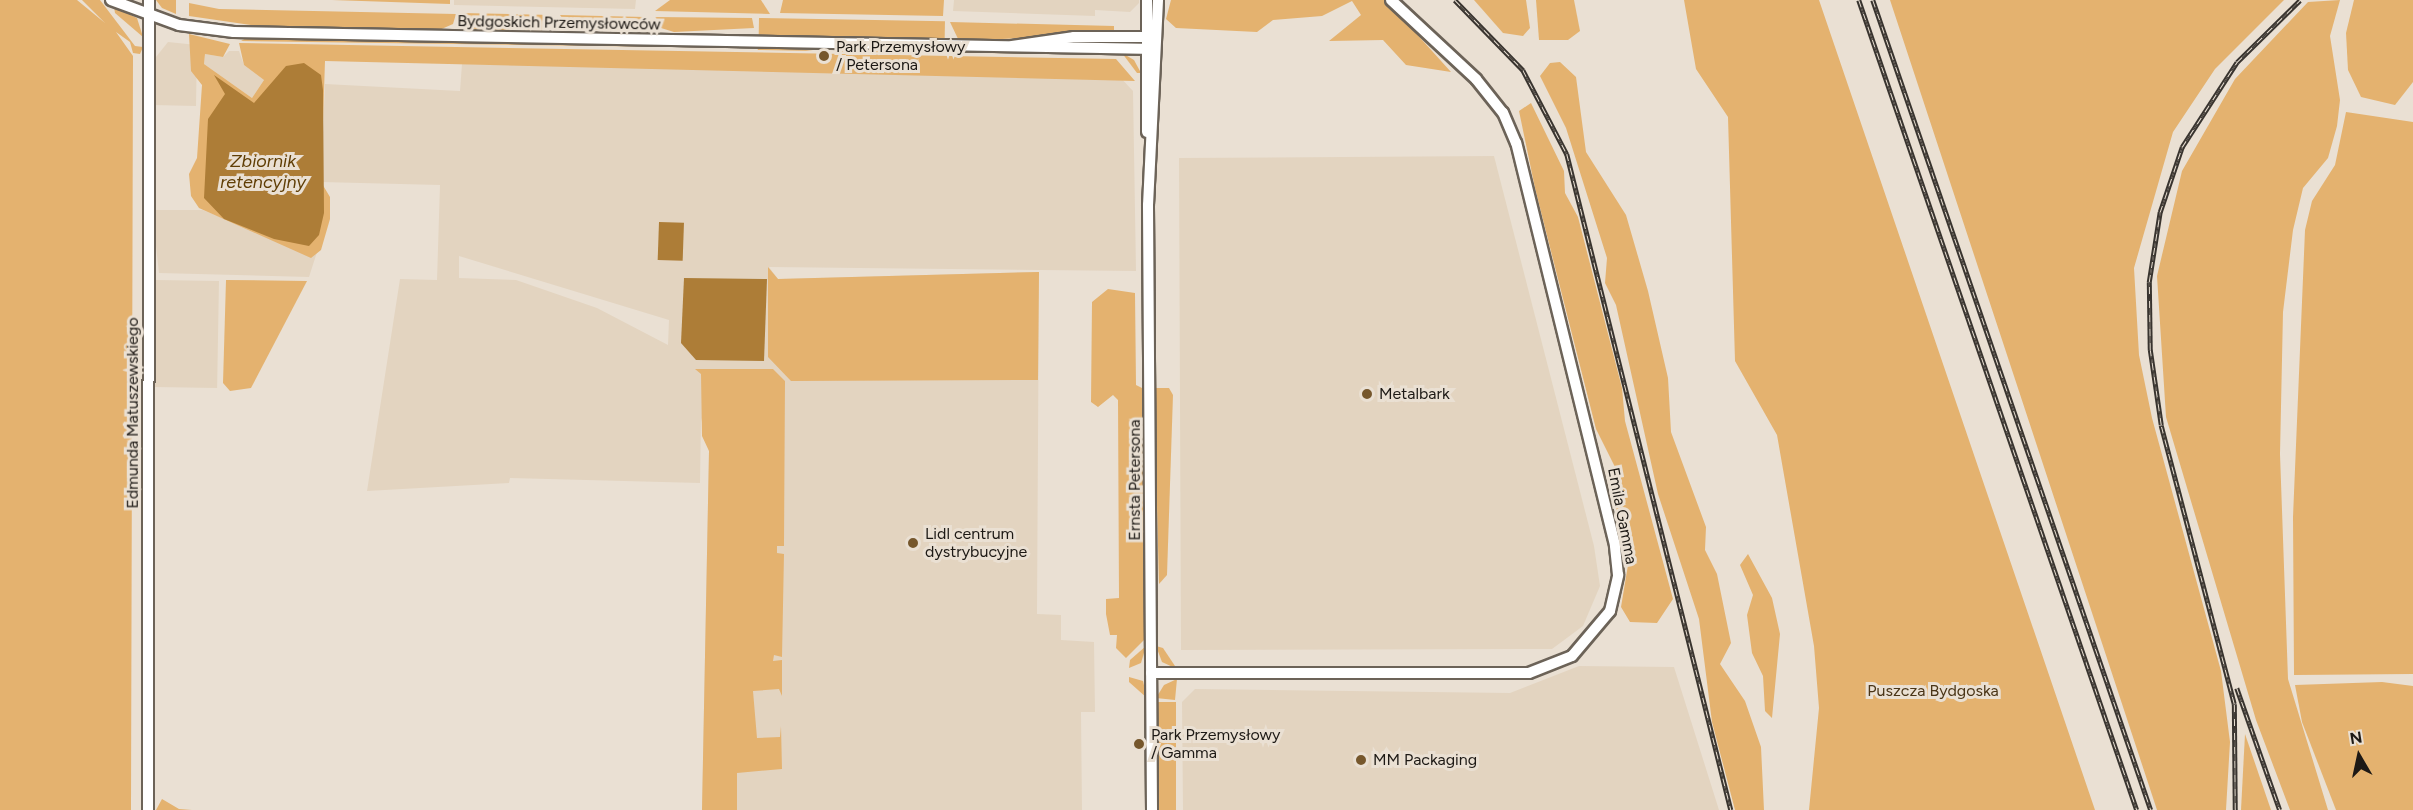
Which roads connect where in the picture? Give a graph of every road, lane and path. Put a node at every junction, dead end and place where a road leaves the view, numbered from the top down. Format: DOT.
graph roads {
  1 [pos="111,0"];
  2 [pos="149,0"];
  3 [pos="1147,0"];
  4 [pos="1158,0"];
  5 [pos="1391,0"];
  6 [pos="148,15"];
  7 [pos="1151,43"];
  8 [pos="1151,673"];
  9 [pos="148,810"];
  10 [pos="1152,810"];
  1 -- 6 [label="street, Bydgoskich Przemysłowców"];
  2 -- 6 [label="street, Edmunda Matuszewskiego"];
  3 -- 7 [label="street, Ernsta Petersona"];
  4 -- 7 [label="street, Ernsta Petersona"];
  5 -- 8 [label="street, Emila Gamma"];
  6 -- 7 [label="street, Bydgoskich Przemysłowców"];
  6 -- 9 [label="street, Edmunda Matuszewskiego"];
  7 -- 8 [label="street, Ernsta Petersona"];
  8 -- 10 [label="street, Ernsta Petersona"];
}
